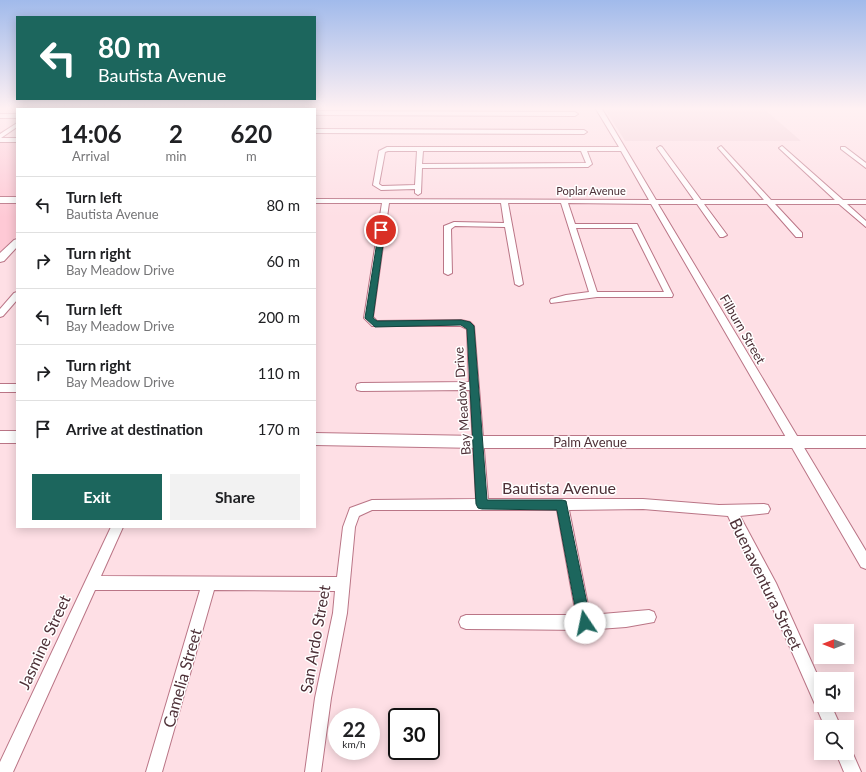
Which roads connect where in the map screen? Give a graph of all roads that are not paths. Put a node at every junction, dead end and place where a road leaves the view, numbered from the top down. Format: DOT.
graph roads {
  1 [pos="620,145"];
  2 [pos="660,148"];
  3 [pos="722,148"];
  4 [pos="782,148"];
  5 [pos="843,148"];
  6 [pos="420,149"];
  7 [pos="582,149"];
  8 [pos="622,149"];
  9 [pos="419,166"];
  10 [pos="866,166"];
  11 [pos="418,188"];
  12 [pos="0,200"];
  13 [pos="16,200"];
  14 [pos="316,201"];
  15 [pos="386,201"];
  16 [pos="418,201"];
  17 [pos="504,202"];
  18 [pos="564,202"];
  19 [pos="654,202"];
  20 [pos="699,202"];
  21 [pos="770,202"];
  22 [pos="841,202"];
  23 [pos="866,202"];
  24 [pos="507,225"];
  25 [pos="866,225"];
  26 [pos="572,226"];
  27 [pos="723,235"];
  28 [pos="799,235"];
  29 [pos="16,243"];
  30 [pos="0,259"];
  31 [pos="448,273"];
  32 [pos="518,284"];
  33 [pos="594,295"];
  34 [pos="16,296"];
  35 [pos="554,301"];
  36 [pos="0,314"];
  37 [pos="474,386"];
  38 [pos="361,387"];
  39 [pos="0,388"];
  40 [pos="16,388"];
  41 [pos="0,437"];
  42 [pos="16,437"];
  43 [pos="316,439"];
  44 [pos="478,442"];
  45 [pos="795,442"];
  46 [pos="866,442"];
  47 [pos="482,504"];
  48 [pos="562,505"];
  49 [pos="764,510"];
  50 [pos="732,511"];
  51 [pos="354,512"];
  52 [pos="117,528"];
  53 [pos="866,563"];
  54 [pos="91,584"];
  55 [pos="209,584"];
  56 [pos="343,584"];
  57 [pos="649,617"];
  58 [pos="466,622"];
  59 [pos="585,623"];
  60 [pos="814,685"];
  61 [pos="847,760"];
  62 [pos="4,772"];
  63 [pos="154,772"];
  64 [pos="313,772"];
  65 [pos="853,772"];
  1 -- 8 [label="street, Filburn Street"];
  2 -- 20 [label="street"];
  3 -- 21 [label="street"];
  4 -- 22 [label="street"];
  5 -- 10 [label="street"];
  6 -- 7 [label="street"];
  6 -- 9 [label="street"];
  6 -- 11 [label="street"];
  7 -- 8 [label="street"];
  7 -- 9 [label="street"];
  8 -- 19 [label="street, Filburn Street"];
  9 -- 11 [label="street"];
  11 -- 16 [label="street"];
  12 -- 13 [label="main road"];
  14 -- 15 [label="street, Poplar Avenue"];
  15 -- 16 [label="street, Poplar Avenue"];
  15 -- 37 [label="street, Bay Meadow Drive"];
  16 -- 17 [label="street, Poplar Avenue"];
  17 -- 18 [label="street, Poplar Avenue"];
  17 -- 24 [label="street"];
  18 -- 19 [label="street, Poplar Avenue"];
  18 -- 26 [label="street"];
  19 -- 20 [label="street, Poplar Avenue"];
  19 -- 45 [label="street, Filburn Street"];
  20 -- 21 [label="street, Poplar Avenue"];
  20 -- 27 [label="street"];
  21 -- 22 [label="street, Poplar Avenue"];
  21 -- 28 [label="street"];
  22 -- 23 [label="street, Poplar Avenue"];
  22 -- 25 [label="street"];
  24 -- 31 [label="street"];
  24 -- 32 [label="street"];
  26 -- 33 [label="street"];
  26 -- 33 [label="street"];
  29 -- 30 [label="main road"];
  33 -- 35 [label="street"];
  34 -- 36 [label="street"];
  37 -- 38 [label="street"];
  37 -- 44 [label="street, Bay Meadow Drive"];
  39 -- 40 [label="street"];
  41 -- 42 [label="main road"];
  43 -- 44 [label="main road, Palm Avenue"];
  44 -- 45 [label="main road, Palm Avenue"];
  44 -- 47 [label="street, Bay Meadow Drive"];
  45 -- 46 [label="main road, Palm Avenue"];
  45 -- 53 [label="street, Filburn Street"];
  47 -- 48 [label="street, Bautista Avenue"];
  47 -- 51 [label="street, Bautista Avenue"];
  48 -- 50 [label="street, Bautista Avenue"];
  48 -- 59 [label="street"];
  49 -- 50 [label="street, Bautista Avenue"];
  50 -- 60 [label="street, Buenaventura Street"];
  51 -- 56 [label="street, San Ardo Street"];
  52 -- 54 [label="street, Jasmine Street"];
  54 -- 55 [label="street"];
  54 -- 62 [label="street, Jasmine Street"];
  55 -- 56 [label="street"];
  55 -- 63 [label="street, Camelia Street"];
  56 -- 64 [label="street, San Ardo Street"];
  57 -- 59 [label="street"];
  58 -- 59 [label="street"];
  61 -- 65 [label="street"];
}
